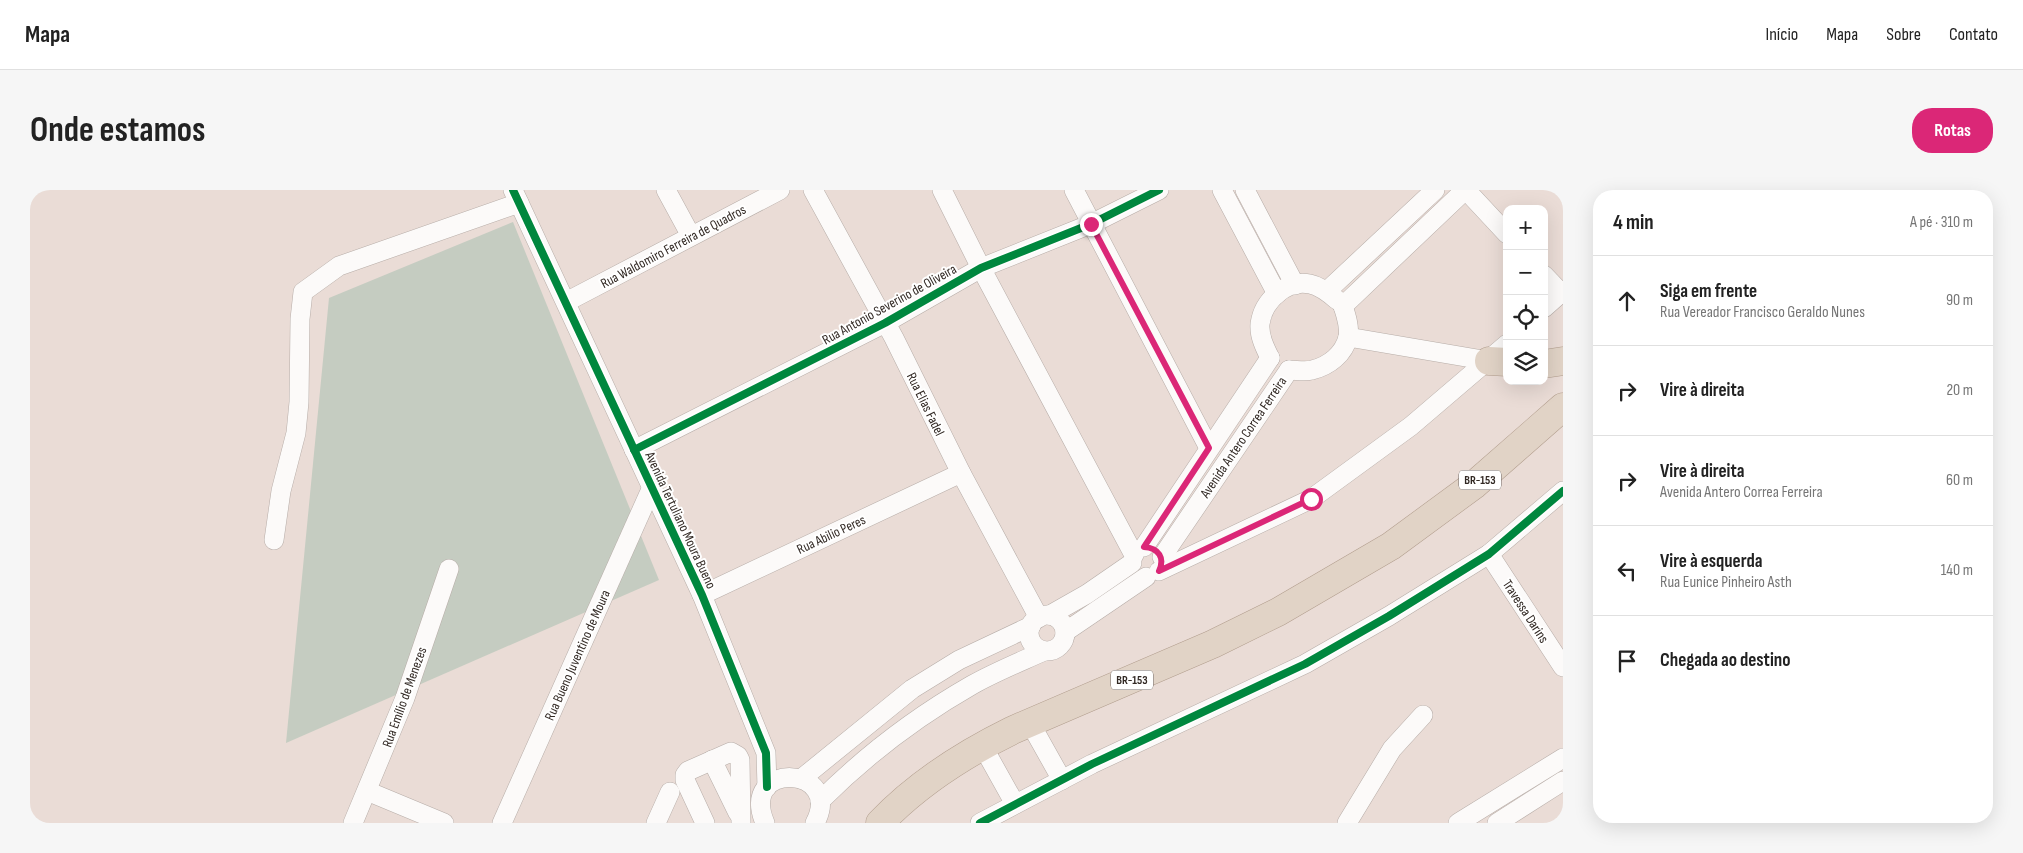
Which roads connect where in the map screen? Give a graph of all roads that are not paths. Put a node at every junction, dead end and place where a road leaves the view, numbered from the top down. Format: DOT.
graph roads {
  1 [pos="666,190"];
  2 [pos="780,190"];
  3 [pos="813,190"];
  4 [pos="942,190"];
  5 [pos="1074,190"];
  6 [pos="1159,190"];
  7 [pos="1222,190"];
  8 [pos="1245,190"];
  9 [pos="1435,190"];
  10 [pos="1465,190"];
  11 [pos="516,196"];
  12 [pos="1091,224"];
  13 [pos="1503,230"];
  14 [pos="691,236"];
  15 [pos="981,268"];
  16 [pos="1548,279"];
  17 [pos="1295,285"];
  18 [pos="1327,292"];
  19 [pos="1562,292"];
  20 [pos="1277,294"];
  21 [pos="566,302"];
  22 [pos="1548,304"];
  23 [pos="1343,306"];
  24 [pos="885,323"];
  25 [pos="1348,337"];
  26 [pos="1501,356"];
  27 [pos="1270,358"];
  28 [pos="1563,361"];
  29 [pos="1548,363"];
  30 [pos="1289,370"];
  31 [pos="1563,407"];
  32 [pos="1209,448"];
  33 [pos="634,450"];
  34 [pos="960,474"];
  35 [pos="652,487"];
  36 [pos="1563,491"];
  37 [pos="274,540"];
  38 [pos="1489,554"];
  39 [pos="1137,555"];
  40 [pos="449,569"];
  41 [pos="1156,569"];
  42 [pos="702,595"];
  43 [pos="1040,620"];
  44 [pos="1065,632"];
  45 [pos="1044,651"];
  46 [pos="1563,667"];
  47 [pos="1423,715"];
  48 [pos="1030,723"];
  49 [pos="982,745"];
  50 [pos="766,753"];
  51 [pos="1563,758"];
  52 [pos="796,777"];
  53 [pos="1062,780"];
  54 [pos="1563,781"];
  55 [pos="767,787"];
  56 [pos="368,791"];
  57 [pos="670,792"];
  58 [pos="820,801"];
  59 [pos="1015,804"];
  60 [pos="741,821"];
  61 [pos="353,823"];
  62 [pos="444,823"];
  63 [pos="502,823"];
  64 [pos="656,823"];
  65 [pos="705,823"];
  66 [pos="765,823"];
  67 [pos="815,823"];
  68 [pos="880,823"];
  69 [pos="980,823"];
  70 [pos="1348,823"];
  71 [pos="1458,823"];
  72 [pos="1497,823"];
  1 -- 14 [label="street"];
  2 -- 14 [label="street, Rua Waldomiro Ferreira de Quadros"];
  3 -- 24 [label="street, Rua Elias Fadel"];
  4 -- 15 [label="street"];
  5 -- 12 [label="street"];
  6 -- 12 [label="street, Rua Antonio Severino de Oliveira"];
  7 -- 20 [label="street"];
  8 -- 17 [label="street"];
  9 -- 18 [label="street"];
  10 -- 13 [label="street"];
  10 -- 23 [label="street"];
  11 -- 21 [label="street, Avenida Tertuliano Moura Bueno"];
  11 -- 37 [label="street"];
  12 -- 15 [label="street, Rua Antonio Severino de Oliveira"];
  12 -- 32 [label="street"];
  14 -- 21 [label="street, Rua Waldomiro Ferreira de Quadros"];
  15 -- 24 [label="street, Rua Antonio Severino de Oliveira"];
  15 -- 39 [label="street"];
  16 -- 19 [label="street"];
  17 -- 18 [label="street"];
  17 -- 20 [label="street, Avenida Antero Correa Ferreira"];
  18 -- 23 [label="street"];
  19 -- 22 [label="street"];
  20 -- 27 [label="street, Avenida Antero Correa Ferreira"];
  21 -- 33 [label="street, Avenida Tertuliano Moura Bueno"];
  23 -- 25 [label="street"];
  24 -- 33 [label="street, Rua Antonio Severino de Oliveira"];
  24 -- 34 [label="street, Rua Elias Fadel"];
  25 -- 26 [label="street"];
  25 -- 30 [label="street, Avenida Antero Correa Ferreira"];
  26 -- 41 [label="street"];
  27 -- 30 [label="street"];
  27 -- 32 [label="street, Avenida Antero Correa Ferreira"];
  28 -- 29 [label="highway"];
  30 -- 41 [label="street, Avenida Antero Correa Ferreira"];
  31 -- 48 [label="highway, BR-153"];
  32 -- 39 [label="street, Avenida Antero Correa Ferreira"];
  33 -- 35 [label="street, Avenida Tertuliano Moura Bueno"];
  34 -- 42 [label="street, Rua Abilio Peres"];
  34 -- 43 [label="street, Rua Elias Fadel"];
  35 -- 42 [label="street, Avenida Tertuliano Moura Bueno"];
  35 -- 63 [label="street, Rua Bueno Juventino de Moura"];
  36 -- 38 [label="street"];
  38 -- 46 [label="street, Travessa Darins"];
  38 -- 53 [label="street"];
  39 -- 41 [label="street"];
  39 -- 41 [label="street"];
  39 -- 43 [label="street"];
  40 -- 56 [label="street, Rua Emílio de Menezes"];
  41 -- 44 [label="street"];
  42 -- 50 [label="street, Avenida Tertuliano Moura Bueno"];
  43 -- 44 [label="street"];
  43 -- 45 [label="street"];
  43 -- 52 [label="street"];
  44 -- 45 [label="street"];
  45 -- 58 [label="street"];
  47 -- 70 [label="street"];
  48 -- 49 [label="highway, BR-153"];
  48 -- 53 [label="street"];
  49 -- 59 [label="street"];
  49 -- 68 [label="highway, BR-153"];
  50 -- 52 [label="street, Avenida Tertuliano Moura Bueno"];
  50 -- 55 [label="street, Avenida Tertuliano Moura Bueno"];
  51 -- 71 [label="street"];
  52 -- 55 [label="street"];
  52 -- 58 [label="street, Avenida Tertuliano Moura Bueno"];
  53 -- 59 [label="street"];
  54 -- 72 [label="street"];
  55 -- 66 [label="street, Avenida Tertuliano Moura Bueno"];
  56 -- 61 [label="street, Rua Emílio de Menezes"];
  56 -- 62 [label="street"];
  57 -- 64 [label="street"];
  58 -- 67 [label="street"];
  59 -- 69 [label="street"];
  60 -- 65 [label="street"];
}
